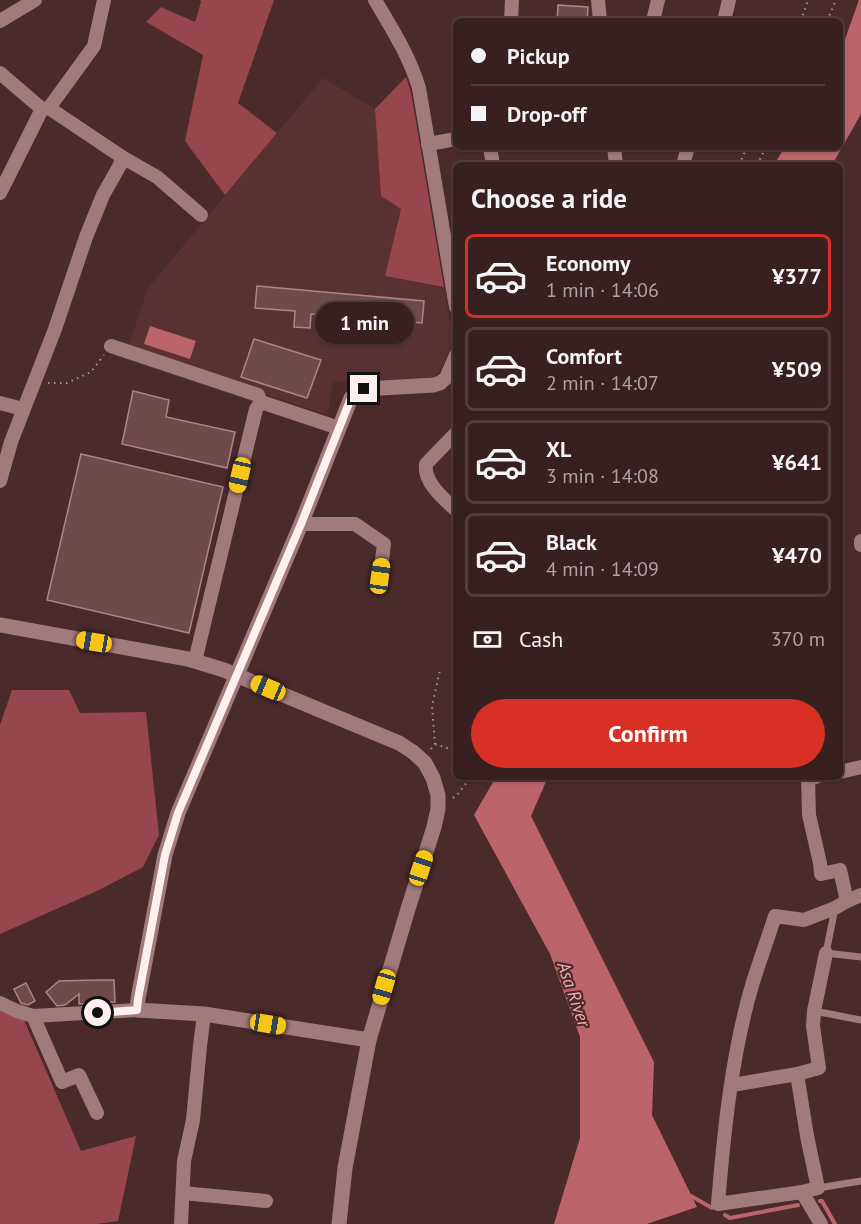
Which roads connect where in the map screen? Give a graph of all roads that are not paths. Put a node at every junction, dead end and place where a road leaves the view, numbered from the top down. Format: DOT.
graph roads {
  1 [pos="35,0"];
  2 [pos="104,0"];
  3 [pos="375,0"];
  4 [pos="512,0"];
  5 [pos="598,0"];
  6 [pos="658,0"];
  7 [pos="729,0"];
  8 [pos="511,18"];
  9 [pos="600,18"];
  10 [pos="654,18"];
  11 [pos="725,18"];
  12 [pos="0,21"];
  13 [pos="0,73"];
  14 [pos="45,108"];
  15 [pos="453,140"];
  16 [pos="428,144"];
  17 [pos="122,156"];
  18 [pos="0,193"];
  19 [pos="201,214"];
  20 [pos="453,290"];
  21 [pos="111,345"];
  22 [pos="453,366"];
  23 [pos="448,383"];
  24 [pos="261,402"];
  25 [pos="0,403"];
  26 [pos="23,409"];
  27 [pos="339,428"];
  28 [pos="453,436"];
  29 [pos="0,481"];
  30 [pos="453,507"];
  31 [pos="301,524"];
  32 [pos="380,576"];
  33 [pos="0,626"];
  34 [pos="195,661"];
  35 [pos="237,675"];
  36 [pos="861,767"];
  37 [pos="843,771"];
  38 [pos="808,780"];
  39 [pos="861,895"];
  40 [pos="841,904"];
  41 [pos="826,953"];
  42 [pos="861,957"];
  43 [pos="0,1003"];
  44 [pos="137,1010"];
  45 [pos="814,1011"];
  46 [pos="204,1014"];
  47 [pos="33,1016"];
  48 [pos="861,1020"];
  49 [pos="369,1040"];
  50 [pos="797,1074"];
  51 [pos="732,1085"];
  52 [pos="96,1113"];
  53 [pos="861,1181"];
  54 [pos="818,1188"];
  55 [pos="802,1192"];
  56 [pos="183,1193"];
  57 [pos="266,1201"];
  58 [pos="181,1224"];
  59 [pos="339,1224"];
  60 [pos="821,1224"];
  1 -- 12 [label="street"];
  2 -- 14 [label="street"];
  3 -- 16 [label="street"];
  4 -- 8 [label="street"];
  5 -- 9 [label="street"];
  6 -- 10 [label="street"];
  7 -- 11 [label="street"];
  13 -- 14 [label="street"];
  14 -- 17 [label="street"];
  14 -- 18 [label="street"];
  15 -- 16 [label="street"];
  16 -- 20 [label="street"];
  17 -- 19 [label="street"];
  17 -- 26 [label="street"];
  21 -- 24 [label="street"];
  22 -- 23 [label="street"];
  23 -- 27 [label="street"];
  24 -- 27 [label="street"];
  24 -- 34 [label="street"];
  25 -- 26 [label="street"];
  26 -- 29 [label="street"];
  27 -- 31 [label="street"];
  28 -- 30 [label="street"];
  31 -- 32 [label="street"];
  31 -- 35 [label="street"];
  33 -- 34 [label="street"];
  34 -- 35 [label="street"];
  35 -- 44 [label="street"];
  35 -- 49 [label="street"];
  36 -- 37 [label="street"];
  38 -- 40 [label="street"];
  39 -- 40 [label="street"];
  40 -- 41 [label="lane"];
  40 -- 51 [label="street"];
  41 -- 42 [label="lane"];
  41 -- 45 [label="street"];
  43 -- 47 [label="street"];
  44 -- 46 [label="street"];
  44 -- 47 [label="street"];
  45 -- 48 [label="lane"];
  45 -- 50 [label="street"];
  46 -- 49 [label="street"];
  46 -- 56 [label="street"];
  47 -- 52 [label="street"];
  49 -- 59 [label="street"];
  50 -- 51 [label="street"];
  50 -- 54 [label="street"];
  51 -- 55 [label="street"];
  53 -- 54 [label="lane"];
  54 -- 55 [label="street"];
  55 -- 60 [label="street"];
  56 -- 57 [label="street"];
  56 -- 58 [label="street"];
}
